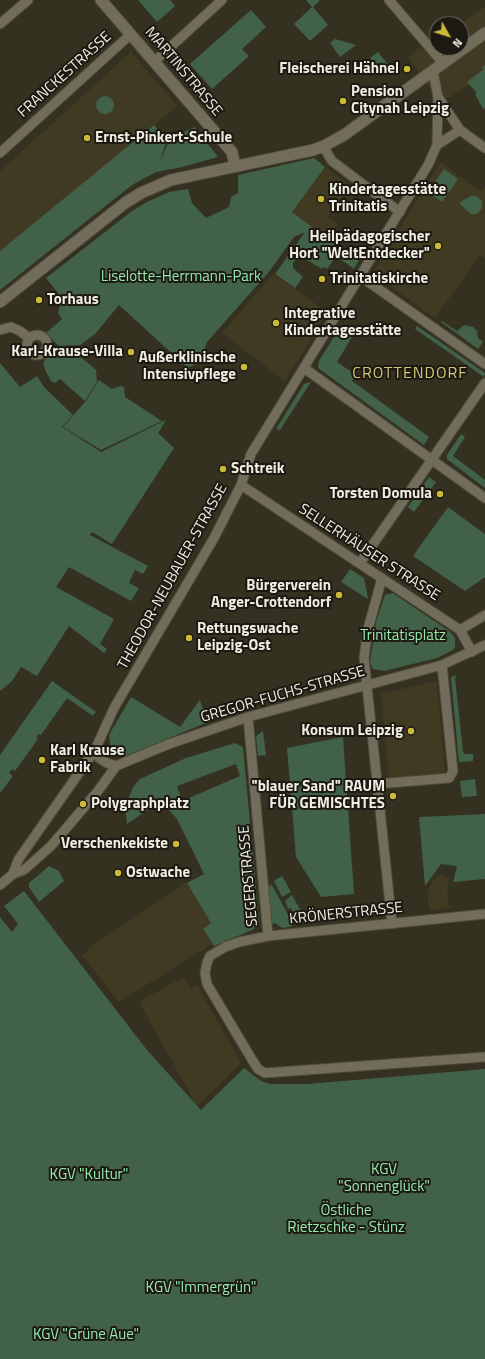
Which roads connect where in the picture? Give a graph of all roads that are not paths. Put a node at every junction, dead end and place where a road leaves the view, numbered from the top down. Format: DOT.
graph roads {
  1 [pos="28,0"];
  2 [pos="101,0"];
  3 [pos="222,0"];
  4 [pos="390,0"];
  5 [pos="0,24"];
  6 [pos="485,33"];
  7 [pos="131,34"];
  8 [pos="154,62"];
  9 [pos="443,63"];
  10 [pos="432,71"];
  11 [pos="438,97"];
  12 [pos="460,130"];
  13 [pos="437,145"];
  14 [pos="323,146"];
  15 [pos="485,148"];
  16 [pos="0,153"];
  17 [pos="235,166"];
  18 [pos="400,212"];
  19 [pos="360,276"];
  20 [pos="0,302"];
  21 [pos="0,330"];
  22 [pos="29,338"];
  23 [pos="485,364"];
  24 [pos="304,368"];
  25 [pos="485,383"];
  26 [pos="432,459"];
  27 [pos="241,485"];
  28 [pos="485,498"];
  29 [pos="360,563"];
  30 [pos="382,578"];
  31 [pos="485,615"];
  32 [pos="460,630"];
  33 [pos="485,645"];
  34 [pos="472,652"];
  35 [pos="442,665"];
  36 [pos="367,684"];
  37 [pos="248,717"];
  38 [pos="95,750"];
  39 [pos="116,766"];
  40 [pos="378,784"];
  41 [pos="13,874"];
  42 [pos="0,885"];
  43 [pos="485,914"];
  44 [pos="392,924"];
  45 [pos="268,936"];
  46 [pos="485,1057"];
  1 -- 5 [label="street"];
  2 -- 7 [label="street, MARTINSTRASSE"];
  3 -- 8 [label="street"];
  4 -- 9 [label="street"];
  6 -- 9 [label="street"];
  7 -- 8 [label="street, MARTINSTRASSE"];
  7 -- 16 [label="street, FRANCKESTRASSE"];
  8 -- 17 [label="street, MARTINSTRASSE"];
  9 -- 10 [label="street"];
  10 -- 11 [label="street, THEODOR-NEUBAUER-STRASSE"];
  10 -- 14 [label="street"];
  11 -- 12 [label="street, THEODOR-NEUBAUER-STRASSE"];
  11 -- 13 [label="street, THEODOR-NEUBAUER-STRASSE"];
  12 -- 13 [label="street"];
  12 -- 15 [label="street"];
  13 -- 18 [label="street, THEODOR-NEUBAUER-STRASSE"];
  14 -- 17 [label="street"];
  14 -- 18 [label="street"];
  17 -- 20 [label="street"];
  18 -- 19 [label="street, THEODOR-NEUBAUER-STRASSE"];
  19 -- 23 [label="street"];
  19 -- 24 [label="street, THEODOR-NEUBAUER-STRASSE"];
  21 -- 22 [label="street"];
  24 -- 26 [label="street"];
  24 -- 27 [label="street, THEODOR-NEUBAUER-STRASSE"];
  25 -- 26 [label="street"];
  26 -- 28 [label="street"];
  26 -- 29 [label="street"];
  27 -- 29 [label="street, SELLERHÄUSER STRASSE"];
  27 -- 38 [label="street, THEODOR-NEUBAUER-STRASSE"];
  29 -- 30 [label="street, SELLERHÄUSER STRASSE"];
  30 -- 32 [label="street, SELLERHÄUSER STRASSE"];
  30 -- 36 [label="street"];
  31 -- 32 [label="street"];
  32 -- 34 [label="street, SELLERHÄUSER STRASSE"];
  33 -- 34 [label="street, GREGOR-FUCHS-STRASSE"];
  34 -- 35 [label="street, GREGOR-FUCHS-STRASSE"];
  35 -- 36 [label="street, GREGOR-FUCHS-STRASSE"];
  35 -- 40 [label="street"];
  36 -- 37 [label="street, GREGOR-FUCHS-STRASSE"];
  36 -- 40 [label="street"];
  37 -- 39 [label="street, GREGOR-FUCHS-STRASSE"];
  37 -- 45 [label="street, SEGERSTRASSE"];
  38 -- 39 [label="street"];
  38 -- 41 [label="street, THEODOR-NEUBAUER-STRASSE"];
  39 -- 41 [label="street, THEODOR-NEUBAUER-STRASSE"];
  40 -- 44 [label="street"];
  41 -- 42 [label="street, THEODOR-NEUBAUER-STRASSE"];
  43 -- 44 [label="street, KRÖNERSTRASSE"];
  44 -- 45 [label="street, KRÖNERSTRASSE"];
  45 -- 46 [label="street, KRÖNERSTRASSE"];
}
